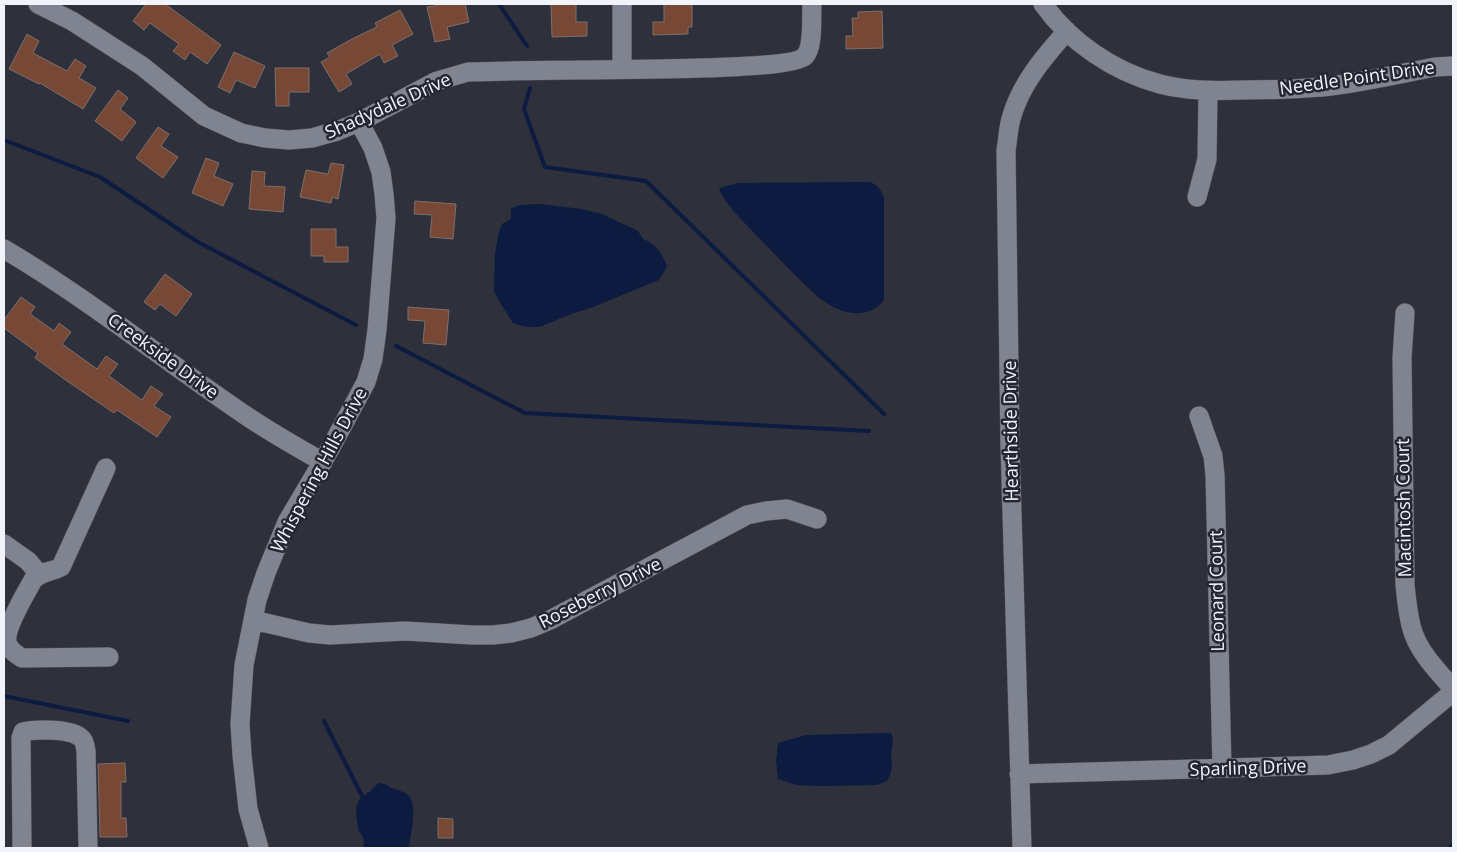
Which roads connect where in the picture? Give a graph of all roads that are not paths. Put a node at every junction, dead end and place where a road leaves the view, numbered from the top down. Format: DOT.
graph roads {
  1 [pos="38,4"];
  2 [pos="622,4"];
  3 [pos="812,4"];
  4 [pos="1043,4"];
  5 [pos="1067,32"];
  6 [pos="1453,66"];
  7 [pos="622,69"];
  8 [pos="1208,91"];
  9 [pos="359,122"];
  10 [pos="1197,197"];
  11 [pos="4,249"];
  12 [pos="1405,313"];
  13 [pos="1199,416"];
  14 [pos="323,462"];
  15 [pos="106,468"];
  16 [pos="816,519"];
  17 [pos="4,544"];
  18 [pos="39,574"];
  19 [pos="253,620"];
  20 [pos="109,657"];
  21 [pos="1453,691"];
  22 [pos="1222,768"];
  23 [pos="1020,774"];
  24 [pos="22,848"];
  25 [pos="88,848"];
  26 [pos="258,848"];
  27 [pos="1022,848"];
  1 -- 9 [label="street, Shadydale Drive"];
  2 -- 7 [label="street"];
  3 -- 7 [label="street, Shadydale Drive"];
  4 -- 5 [label="street, Needle Point Drive"];
  5 -- 8 [label="street, Needle Point Drive"];
  5 -- 23 [label="street, Hearthside Drive"];
  6 -- 8 [label="street, Needle Point Drive"];
  7 -- 9 [label="street, Shadydale Drive"];
  8 -- 10 [label="street"];
  9 -- 14 [label="street, Whispering Hills Drive"];
  11 -- 14 [label="street, Creekside Drive"];
  12 -- 21 [label="street, Macintosh Court"];
  13 -- 22 [label="street, Leonard Court"];
  14 -- 19 [label="street, Whispering Hills Drive"];
  15 -- 18 [label="street"];
  16 -- 19 [label="street, Roseberry Drive"];
  17 -- 18 [label="street"];
  18 -- 20 [label="street"];
  19 -- 26 [label="street, Whispering Hills Drive"];
  21 -- 22 [label="street, Sparling Drive"];
  22 -- 23 [label="street, Sparling Drive"];
  23 -- 27 [label="street, Hearthside Drive"];
  24 -- 25 [label="street"];
}
